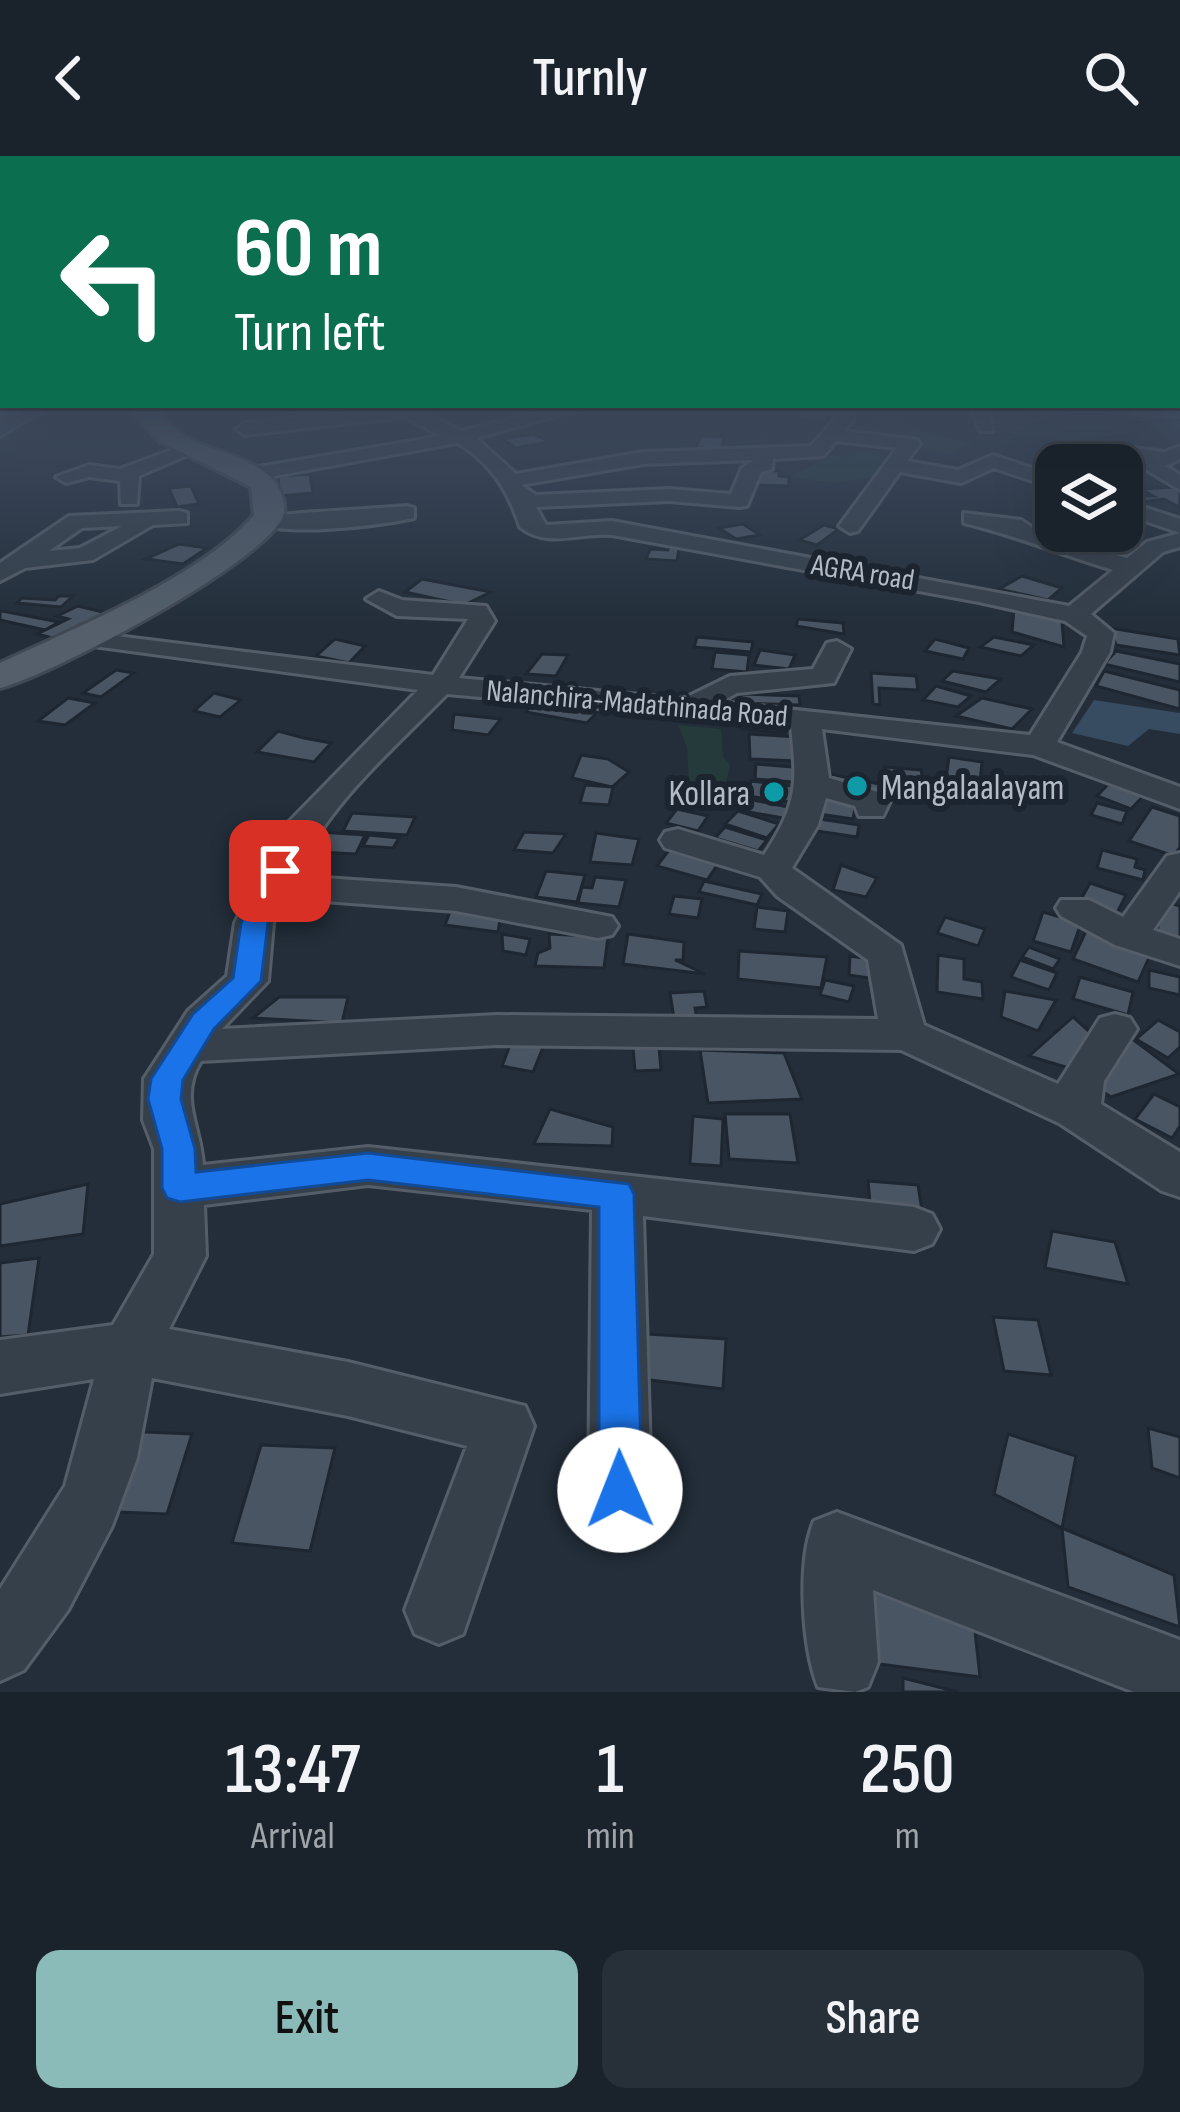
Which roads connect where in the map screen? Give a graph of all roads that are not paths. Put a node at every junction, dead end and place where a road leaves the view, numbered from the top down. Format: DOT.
graph roads {
  1 [pos="130,481"];
  2 [pos="259,481"];
  3 [pos="509,481"];
  4 [pos="553,481"];
  5 [pos="747,481"];
  6 [pos="884,481"];
  7 [pos="516,490"];
  8 [pos="129,499"];
  9 [pos="624,499"];
  10 [pos="406,513"];
  11 [pos="1143,513"];
  12 [pos="179,518"];
  13 [pos="972,518"];
  14 [pos="265,520"];
  15 [pos="608,526"];
  16 [pos="850,526"];
  17 [pos="1180,526"];
  18 [pos="1180,540"];
  19 [pos="1130,552"];
  20 [pos="1141,559"];
  21 [pos="9,568"];
  22 [pos="379,599"];
  23 [pos="1074,615"];
  24 [pos="86,637"];
  25 [pos="837,649"];
  26 [pos="6,671"];
  27 [pos="441,684"];
  28 [pos="691,707"];
  29 [pos="806,718"];
  30 [pos="1039,746"];
  31 [pos="813,784"];
  32 [pos="1180,799"];
  33 [pos="871,809"];
  34 [pos="677,839"];
  35 [pos="1180,864"];
  36 [pos="773,869"];
  37 [pos="273,886"];
  38 [pos="1075,908"];
  39 [pos="598,926"];
  40 [pos="1129,936"];
  41 [pos="1180,953"];
  42 [pos="1115,1029"];
  43 [pos="907,1035"];
  44 [pos="188,1046"];
  45 [pos="1076,1111"];
  46 [pos="1180,1178"];
  47 [pos="180,1188"];
  48 [pos="617,1194"];
  49 [pos="914,1229"];
  50 [pos="130,1348"];
  51 [pos="0,1367"];
  52 [pos="620,1490"];
  53 [pos="439,1610"];
  54 [pos="0,1646"];
  55 [pos="843,1662"];
  56 [pos="1180,1675"];
  1 -- 8 [label="street"];
  2 -- 14 [label="main road"];
  3 -- 7 [label="street"];
  4 -- 7 [label="street"];
  5 -- 9 [label="street"];
  6 -- 16 [label="street"];
  7 -- 9 [label="street"];
  7 -- 15 [label="street, AGRA road"];
  9 -- 15 [label="street"];
  10 -- 14 [label="street"];
  11 -- 17 [label="street"];
  12 -- 21 [label="street"];
  13 -- 20 [label="street"];
  14 -- 24 [label="main road"];
  15 -- 23 [label="street, AGRA road"];
  18 -- 20 [label="street"];
  19 -- 20 [label="street"];
  20 -- 23 [label="street"];
  22 -- 27 [label="street"];
  23 -- 30 [label="street"];
  24 -- 26 [label="main road"];
  24 -- 27 [label="street, Nalanchira-Madathinada Road"];
  25 -- 28 [label="street"];
  27 -- 28 [label="street, Nalanchira-Madathinada Road"];
  27 -- 37 [label="street"];
  28 -- 29 [label="street, Nalanchira-Madathinada Road"];
  29 -- 30 [label="street, Nalanchira-Madathinada Road"];
  29 -- 31 [label="street"];
  30 -- 32 [label="street, Nalanchira-Madathinada Road"];
  31 -- 33 [label="street"];
  31 -- 36 [label="street"];
  34 -- 36 [label="street"];
  35 -- 40 [label="street"];
  36 -- 43 [label="street"];
  37 -- 39 [label="street"];
  37 -- 44 [label="street"];
  38 -- 40 [label="street"];
  40 -- 41 [label="street"];
  42 -- 45 [label="street"];
  43 -- 44 [label="street"];
  43 -- 45 [label="street"];
  44 -- 47 [label="street"];
  45 -- 46 [label="street"];
  47 -- 48 [label="street"];
  47 -- 50 [label="street"];
  48 -- 49 [label="street"];
  48 -- 52 [label="street"];
  50 -- 51 [label="street"];
  50 -- 53 [label="street"];
  50 -- 54 [label="street"];
  55 -- 56 [label="street"];
}
